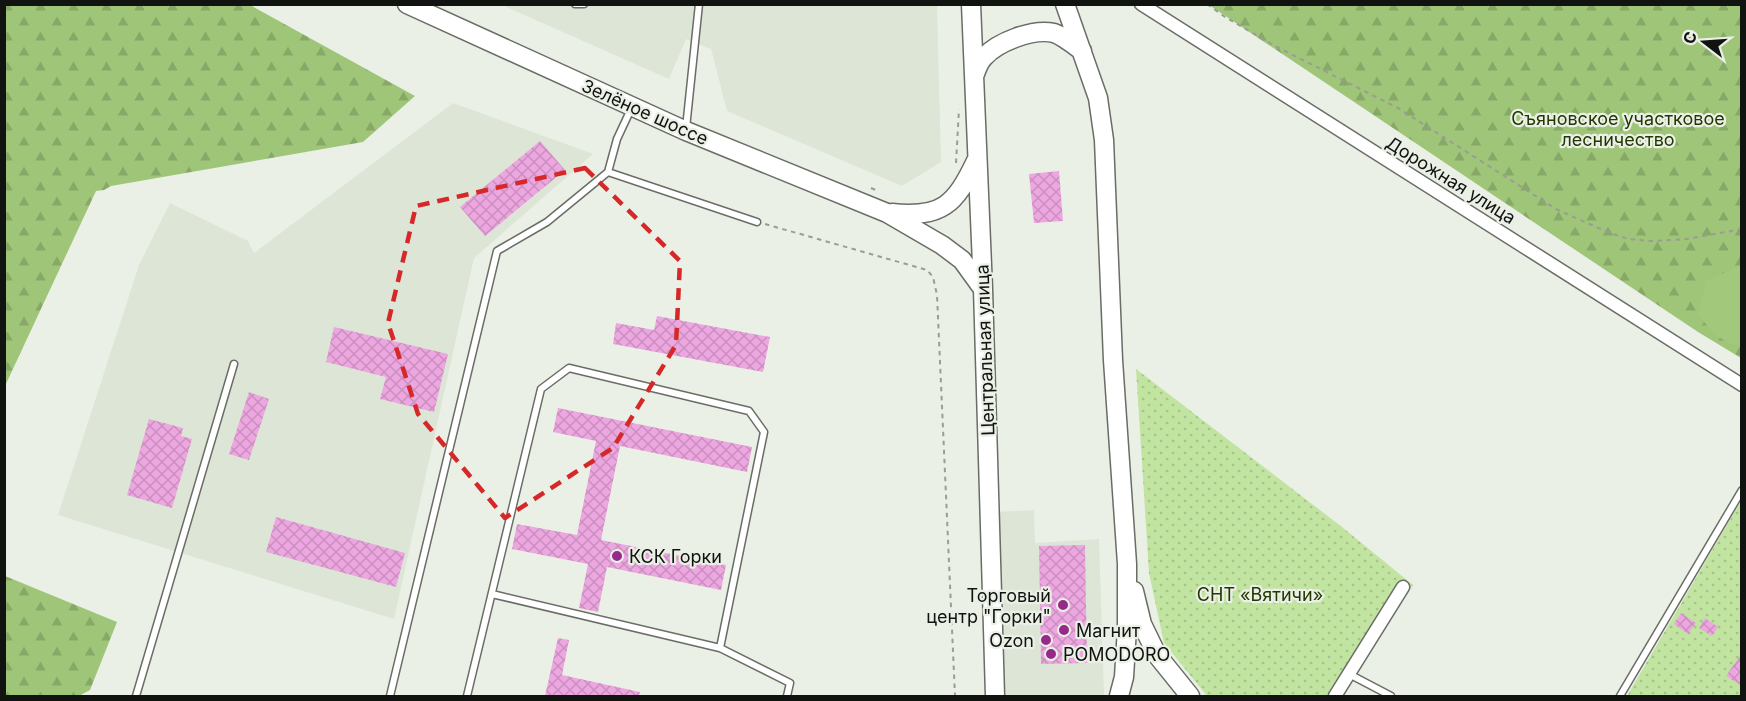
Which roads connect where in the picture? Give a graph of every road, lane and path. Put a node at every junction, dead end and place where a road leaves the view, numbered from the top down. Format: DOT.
graph roads {
  1 [pos="407,4"];
  2 [pos="576,4"];
  3 [pos="584,4"];
  4 [pos="699,4"];
  5 [pos="971,4"];
  6 [pos="1065,4"];
  7 [pos="1141,4"];
  8 [pos="1207,4"];
  9 [pos="1082,51"];
  10 [pos="975,74"];
  11 [pos="960,105"];
  12 [pos="632,106"];
  13 [pos="686,131"];
  14 [pos="978,156"];
  15 [pos="956,170"];
  16 [pos="608,172"];
  17 [pos="871,188"];
  18 [pos="879,192"];
  19 [pos="887,213"];
  20 [pos="757,222"];
  21 [pos="1742,229"];
  22 [pos="983,289"];
  23 [pos="234,364"];
  24 [pos="1742,385"];
  25 [pos="1742,490"];
  26 [pos="1127,564"];
  27 [pos="1403,587"];
  28 [pos="492,594"];
  29 [pos="720,648"];
  30 [pos="1349,674"];
  31 [pos="136,696"];
  32 [pos="390,696"];
  33 [pos="467,696"];
  34 [pos="787,696"];
  35 [pos="955,696"];
  36 [pos="995,696"];
  37 [pos="1119,696"];
  38 [pos="1190,696"];
  39 [pos="1335,696"];
  40 [pos="1391,696"];
  41 [pos="1620,696"];
  1 -- 12 [label="main road, Зелёное шоссе"];
  2 -- 3 [label="lane"];
  4 -- 13 [label="lane"];
  5 -- 10 [label="main road, Центральная улица"];
  6 -- 9 [label="main road"];
  7 -- 24 [label="street, Дорожная улица"];
  8 -- 21 [label="path"];
  9 -- 10 [label="main road"];
  9 -- 26 [label="main road"];
  10 -- 14 [label="main road, Центральная улица"];
  11 -- 15 [label="path"];
  12 -- 13 [label="main road, Зелёное шоссе"];
  12 -- 16 [label="lane"];
  13 -- 19 [label="main road, Зелёное шоссе"];
  14 -- 19 [label="main road"];
  14 -- 22 [label="main road, Центральная улица"];
  16 -- 20 [label="lane"];
  16 -- 32 [label="lane"];
  17 -- 18 [label="path"];
  19 -- 22 [label="main road"];
  20 -- 35 [label="path"];
  22 -- 36 [label="main road, Центральная улица"];
  23 -- 31 [label="lane"];
  25 -- 41 [label="lane"];
  26 -- 37 [label="main road"];
  26 -- 38 [label="main road"];
  27 -- 30 [label="street"];
  28 -- 29 [label="lane"];
  28 -- 29 [label="lane"];
  28 -- 33 [label="lane"];
  29 -- 34 [label="lane"];
  30 -- 39 [label="street"];
  30 -- 40 [label="lane"];
}
